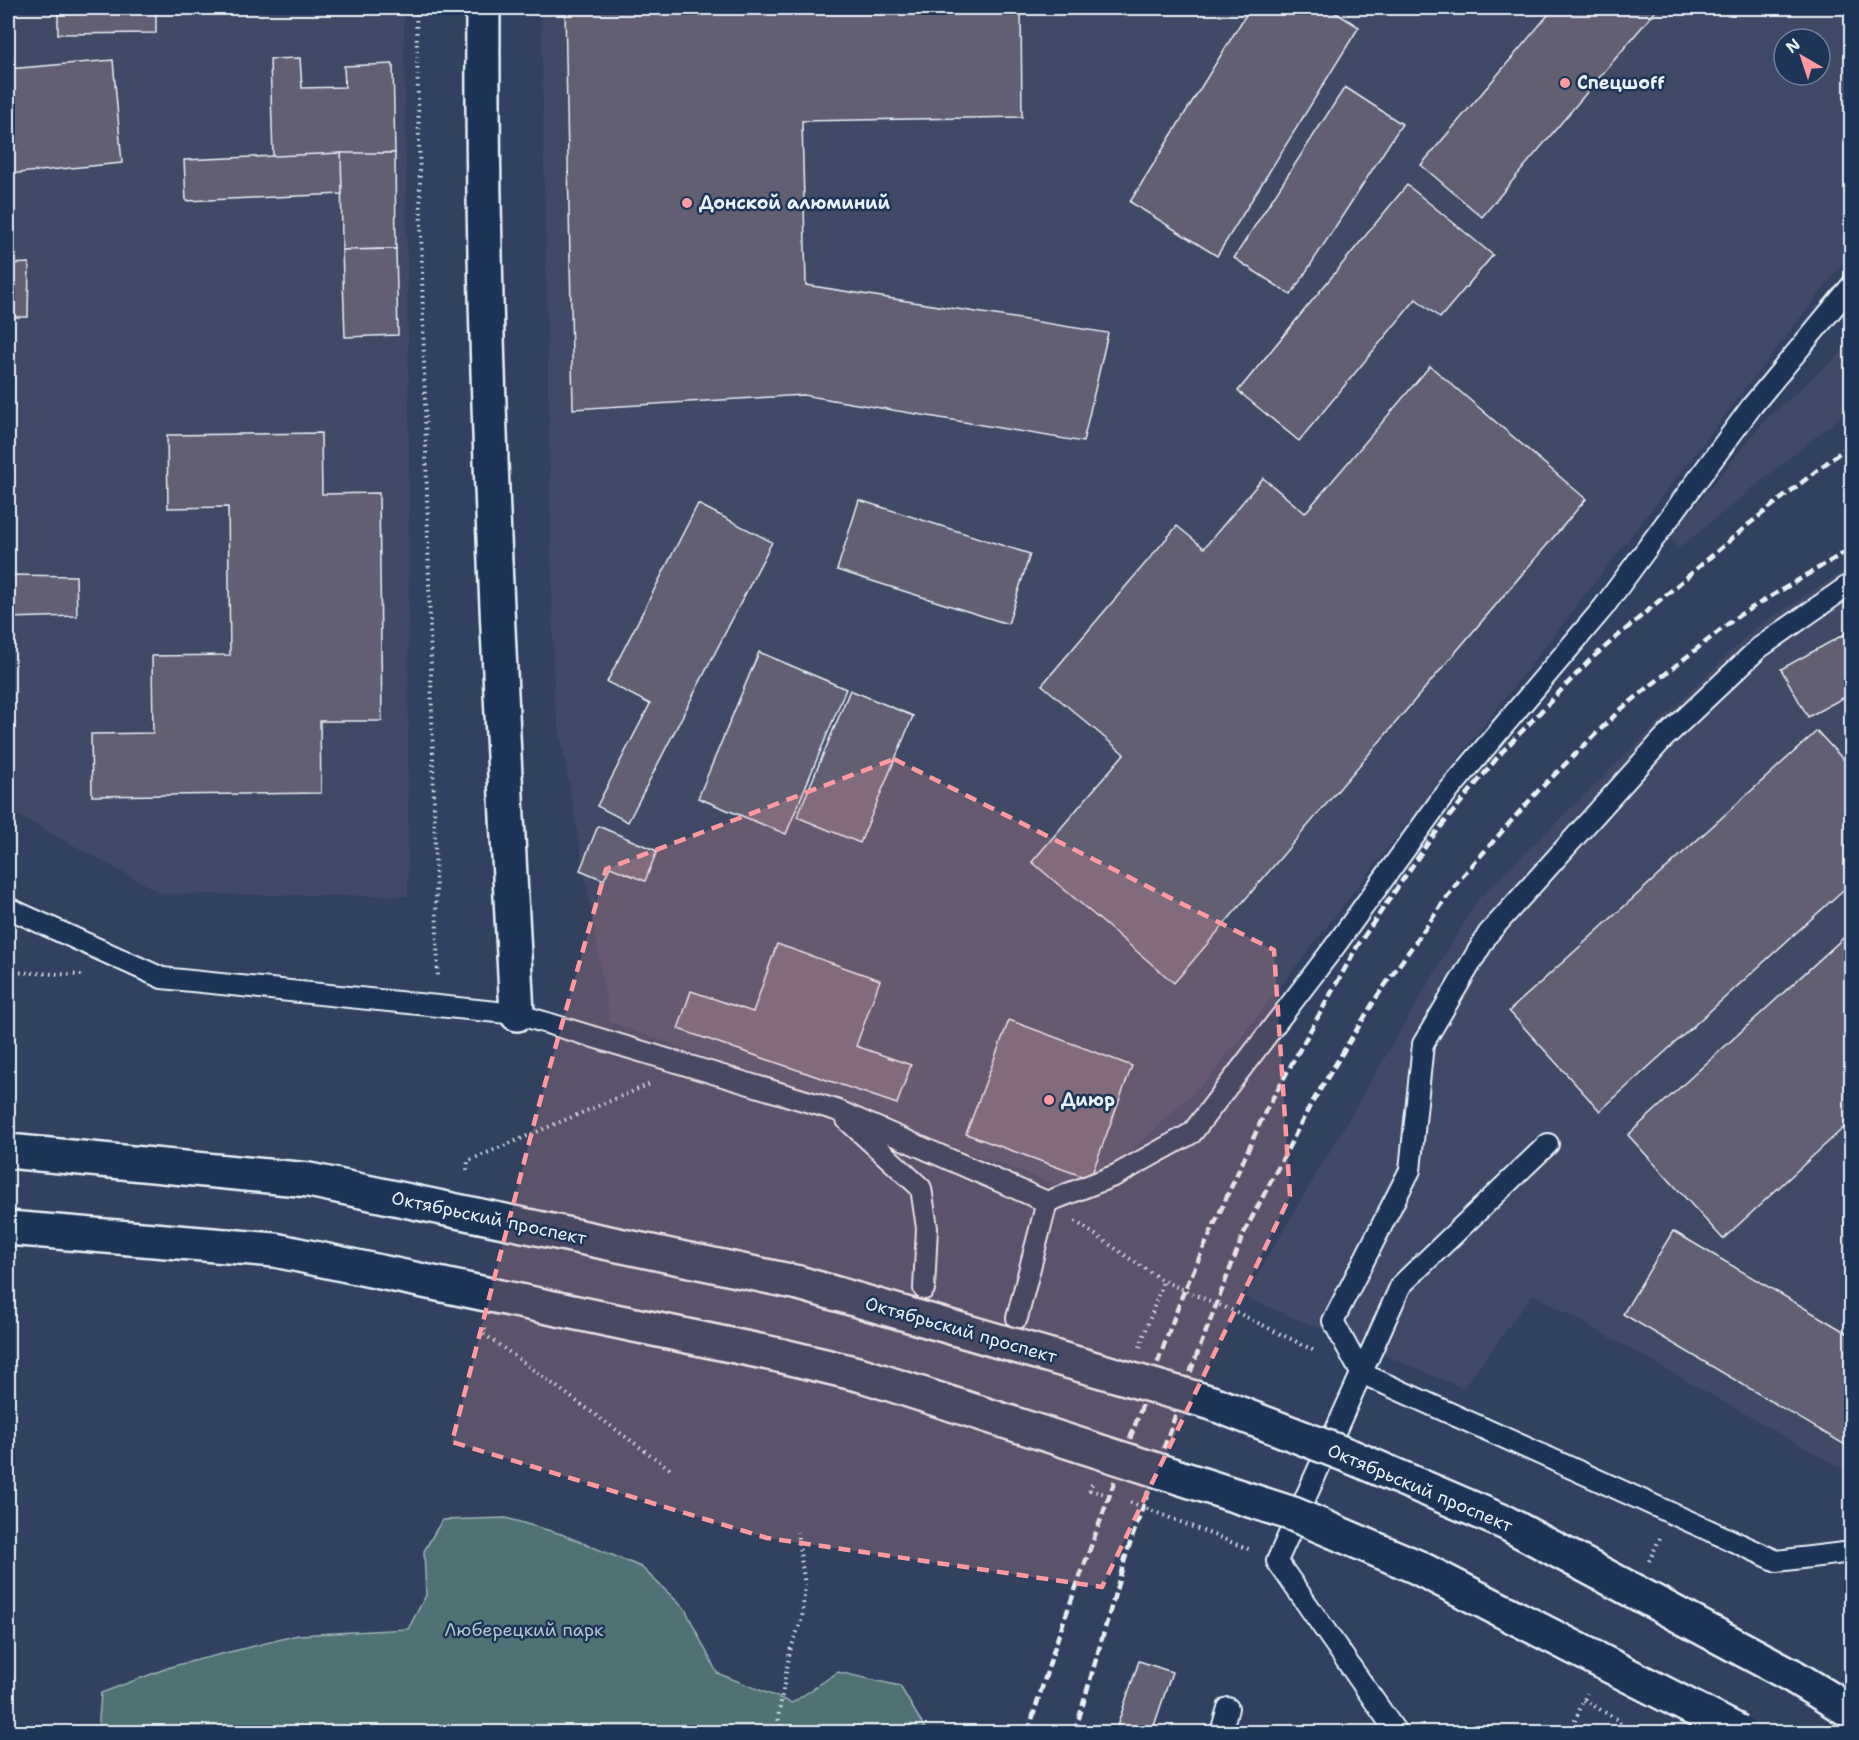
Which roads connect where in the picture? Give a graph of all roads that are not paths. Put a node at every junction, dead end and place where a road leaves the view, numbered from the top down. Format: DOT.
graph roads {
  1 [pos="483,8"];
  2 [pos="1851,285"];
  3 [pos="1851,583"];
  4 [pos="8,908"];
  5 [pos="517,1014"];
  6 [pos="836,1110"];
  7 [pos="1548,1144"];
  8 [pos="8,1151"];
  9 [pos="1047,1202"];
  10 [pos="8,1228"];
  11 [pos="924,1289"];
  12 [pos="1017,1318"];
  13 [pos="1361,1373"];
  14 [pos="1851,1552"];
  15 [pos="1228,1708"];
  16 [pos="1851,1712"];
  17 [pos="1221,1732"];
  18 [pos="1396,1732"];
  19 [pos="1739,1732"];
  1 -- 5 [label="main road"];
  2 -- 9 [label="lane"];
  3 -- 13 [label="lane"];
  4 -- 5 [label="lane"];
  5 -- 6 [label="lane"];
  6 -- 9 [label="lane"];
  6 -- 11 [label="lane"];
  7 -- 13 [label="lane"];
  8 -- 16 [label="main road, Октябрьский проспект, bridge"];
  9 -- 12 [label="lane"];
  10 -- 19 [label="main road, bridge"];
  13 -- 14 [label="lane"];
  13 -- 18 [label="lane"];
  15 -- 17 [label="lane"];
}
